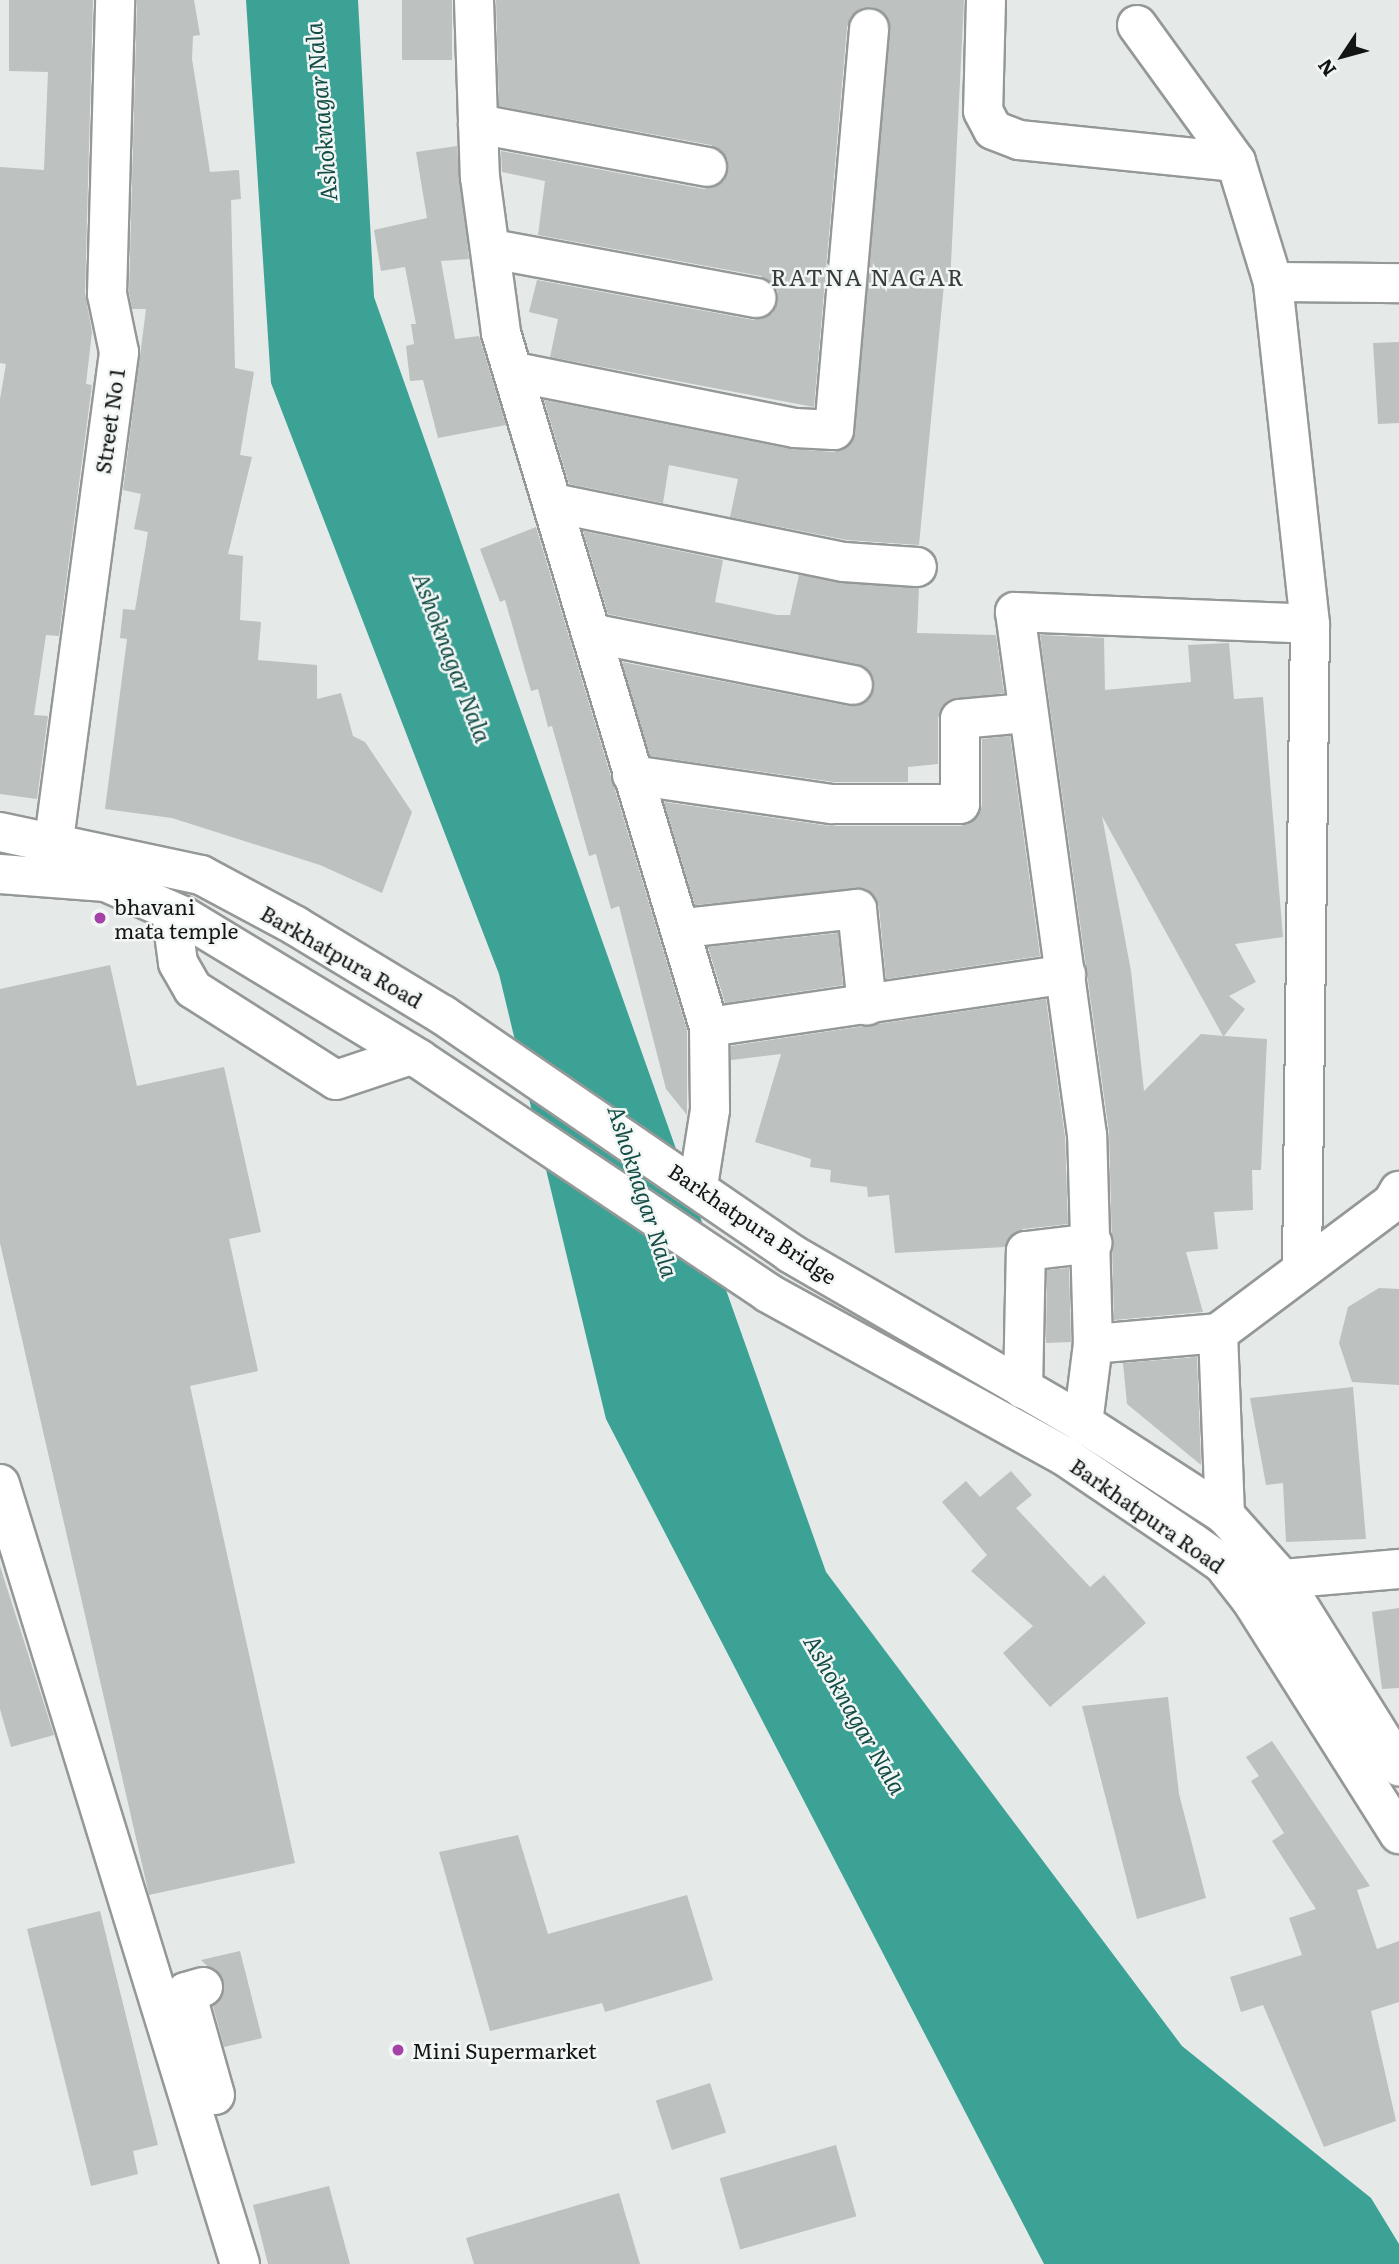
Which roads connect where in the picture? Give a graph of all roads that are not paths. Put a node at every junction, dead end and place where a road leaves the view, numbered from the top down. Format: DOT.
graph roads {
  1 [pos="115,0"];
  2 [pos="474,0"];
  3 [pos="986,0"];
  4 [pos="1137,25"];
  5 [pos="869,29"];
  6 [pos="478,124"];
  7 [pos="1236,162"];
  8 [pos="707,167"];
  9 [pos="492,249"];
  10 [pos="1273,282"];
  11 [pos="1399,283"];
  12 [pos="757,298"];
  13 [pos="515,372"];
  14 [pos="554,503"];
  15 [pos="917,567"];
  16 [pos="1310,624"];
  17 [pos="590,633"];
  18 [pos="853,685"];
  19 [pos="1026,713"];
  20 [pos="632,775"];
  21 [pos="0,832"];
  22 [pos="54,840"];
  23 [pos="0,874"];
  24 [pos="171,911"];
  25 [pos="684,928"];
  26 [pos="1066,974"];
  27 [pos="867,1005"];
  28 [pos="443,1015"];
  29 [pos="709,1027"];
  30 [pos="415,1057"];
  31 [pos="698,1186"];
  32 [pos="1399,1191"];
  33 [pos="1093,1243"];
  34 [pos="790,1253"];
  35 [pos="1302,1268"];
  36 [pos="855,1291"];
  37 [pos="768,1293"];
  38 [pos="832,1325"];
  39 [pos="1218,1333"];
  40 [pos="1093,1344"];
  41 [pos="1023,1389"];
  42 [pos="1083,1423"];
  43 [pos="0,1484"];
  44 [pos="1225,1515"];
  45 [pos="1399,1569"];
  46 [pos="1282,1579"];
  47 [pos="1399,1766"];
  48 [pos="1399,1834"];
  49 [pos="202,1987"];
  50 [pos="236,2211"];
  51 [pos="240,2264"];
  1 -- 22 [label="street, Street No 1"];
  2 -- 6 [label="street"];
  3 -- 7 [label="street"];
  4 -- 7 [label="street"];
  5 -- 13 [label="street"];
  6 -- 8 [label="street"];
  6 -- 9 [label="street"];
  7 -- 10 [label="street"];
  9 -- 12 [label="street"];
  9 -- 13 [label="street"];
  10 -- 11 [label="street"];
  10 -- 16 [label="street"];
  13 -- 14 [label="street"];
  14 -- 15 [label="street"];
  14 -- 17 [label="street"];
  16 -- 19 [label="street"];
  16 -- 35 [label="street"];
  17 -- 18 [label="street"];
  17 -- 20 [label="street"];
  19 -- 20 [label="street"];
  19 -- 26 [label="street"];
  20 -- 25 [label="street"];
  21 -- 22 [label="street, Barkhatpura Road"];
  22 -- 28 [label="street, Barkhatpura Road"];
  23 -- 24 [label="street"];
  24 -- 30 [label="street"];
  24 -- 30 [label="street"];
  25 -- 27 [label="street"];
  25 -- 29 [label="street"];
  26 -- 27 [label="street"];
  26 -- 33 [label="street"];
  27 -- 29 [label="street"];
  28 -- 31 [label="street, Barkhatpura Bridge"];
  29 -- 31 [label="street"];
  30 -- 37 [label="street, Barkhatpura Bridge"];
  31 -- 34 [label="street, Barkhatpura Bridge"];
  32 -- 35 [label="street"];
  33 -- 40 [label="street"];
  33 -- 41 [label="street"];
  34 -- 36 [label="street, Barkhatpura Bridge"];
  34 -- 37 [label="street"];
  35 -- 39 [label="street"];
  36 -- 41 [label="street, Barkhatpura Road"];
  37 -- 38 [label="street, Barkhatpura Bridge"];
  38 -- 48 [label="street, Barkhatpura Road"];
  39 -- 40 [label="street"];
  39 -- 44 [label="street"];
  40 -- 42 [label="street"];
  41 -- 42 [label="street, Barkhatpura Road"];
  42 -- 44 [label="street, Barkhatpura Road"];
  43 -- 50 [label="street"];
  44 -- 46 [label="street, Barkhatpura Road"];
  45 -- 46 [label="street"];
  46 -- 47 [label="street, Barkhatpura Road"];
  49 -- 50 [label="street"];
  50 -- 51 [label="street"];
}
